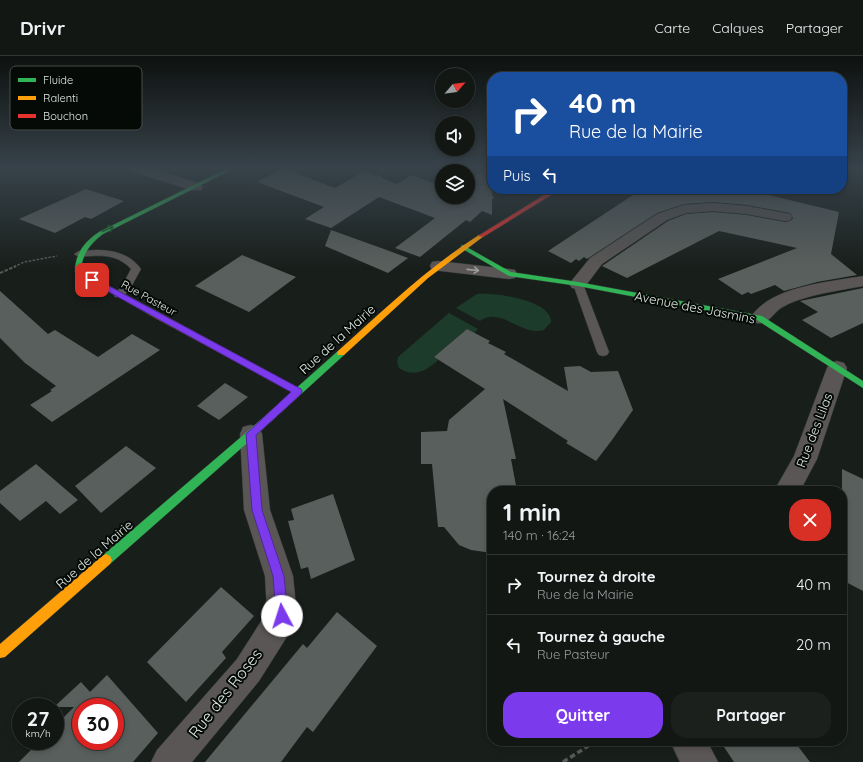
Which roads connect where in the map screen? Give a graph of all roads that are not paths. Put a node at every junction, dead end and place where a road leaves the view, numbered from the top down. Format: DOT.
graph roads {
  1 [pos="167,201"];
  2 [pos="538,201"];
  3 [pos="785,217"];
  4 [pos="463,247"];
  5 [pos="79,254"];
  6 [pos="438,266"];
  7 [pos="509,274"];
  8 [pos="863,280"];
  9 [pos="578,284"];
  10 [pos="119,295"];
  11 [pos="759,318"];
  12 [pos="603,352"];
  13 [pos="837,368"];
  14 [pos="863,385"];
  15 [pos="297,391"];
  16 [pos="251,434"];
  17 [pos="790,486"];
  18 [pos="0,652"];
  19 [pos="690,746"];
  20 [pos="169,762"];
  21 [pos="700,762"];
  5 -- 1 [label="street, one-way"];
  2 -- 4 [label="street, Rue de la Mairie"];
  3 -- 9 [label="street"];
  4 -- 6 [label="street, Rue de la Mairie"];
  4 -- 7 [label="street, Avenue des Jasmins"];
  5 -- 10 [label="street, Rue Pasteur"];
  5 -- 10 [label="lane"];
  6 -- 7 [label="street, Avenue des Jasmins, one-way"];
  6 -- 15 [label="street, Rue de la Mairie"];
  7 -- 9 [label="street, Avenue des Jasmins"];
  8 -- 11 [label="street"];
  9 -- 11 [label="street, Avenue des Jasmins"];
  9 -- 12 [label="lane"];
  10 -- 15 [label="street, Rue Pasteur"];
  11 -- 13 [label="street, Avenue des Jasmins"];
  13 -- 14 [label="street, Avenue des Jasmins"];
  13 -- 17 [label="street, Rue des Lilas"];
  15 -- 16 [label="street, Rue de la Mairie"];
  16 -- 18 [label="street, Rue de la Mairie"];
  16 -- 20 [label="street, Rue des Roses"];
  19 -- 21 [label="street"];
}
